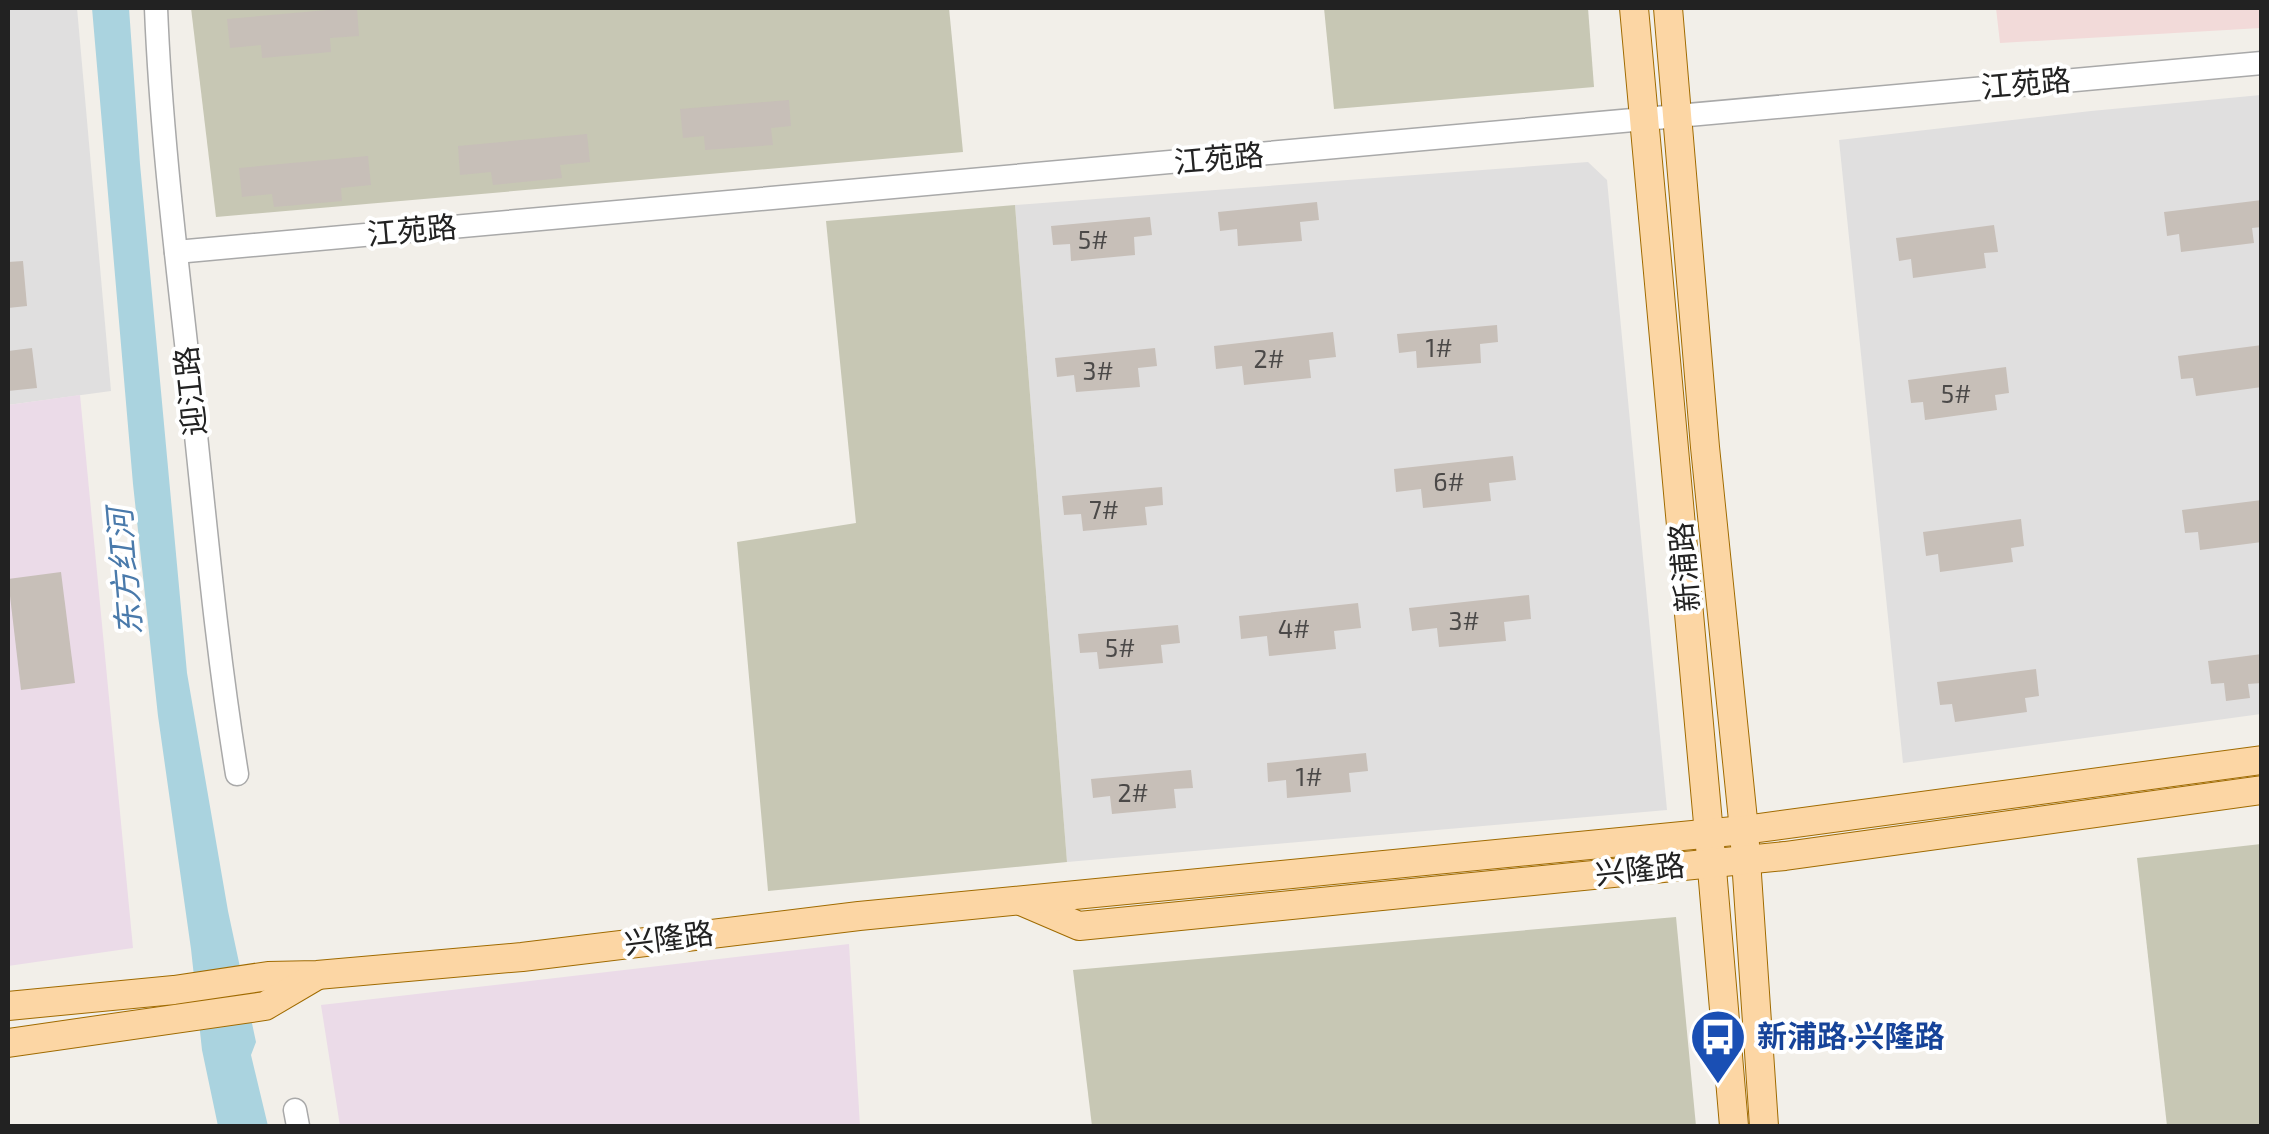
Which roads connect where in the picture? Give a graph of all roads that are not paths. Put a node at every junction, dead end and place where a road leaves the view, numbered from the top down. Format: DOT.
graph roads {
  1 [pos="156,8"];
  2 [pos="1634,8"];
  3 [pos="1668,8"];
  4 [pos="2262,63"];
  5 [pos="1678,116"];
  6 [pos="1644,120"];
  7 [pos="176,252"];
  8 [pos="2262,760"];
  9 [pos="237,774"];
  10 [pos="2262,790"];
  11 [pos="1744,830"];
  12 [pos="1710,834"];
  13 [pos="1746,860"];
  14 [pos="1712,863"];
  15 [pos="1022,901"];
  16 [pos="317,975"];
  17 [pos="8,1006"];
  18 [pos="8,1044"];
  19 [pos="1734,1126"];
  20 [pos="1764,1126"];
  1 -- 7 [label="street, 迎江路"];
  2 -- 6 [label="main road, 新浦路"];
  3 -- 5 [label="main road, 新浦路"];
  4 -- 5 [label="street, 江苑路"];
  5 -- 6 [label="street, 江苑路"];
  5 -- 11 [label="main road, 新浦路"];
  6 -- 7 [label="street, 江苑路"];
  6 -- 12 [label="main road, 新浦路"];
  7 -- 9 [label="street, 迎江路"];
  8 -- 11 [label="main road, 兴隆路"];
  10 -- 13 [label="main road, 兴隆路"];
  11 -- 12 [label="main road, 兴隆路"];
  11 -- 13 [label="main road, 新浦路"];
  12 -- 14 [label="main road, 新浦路"];
  12 -- 15 [label="main road, 兴隆路"];
  13 -- 14 [label="main road, 兴隆路"];
  13 -- 20 [label="main road, 新浦路"];
  14 -- 15 [label="main road, 兴隆路"];
  14 -- 19 [label="main road, 新浦路"];
  15 -- 16 [label="main road, 兴隆路"];
  16 -- 17 [label="main road, 兴隆路"];
  16 -- 18 [label="main road, 兴隆路"];
}
